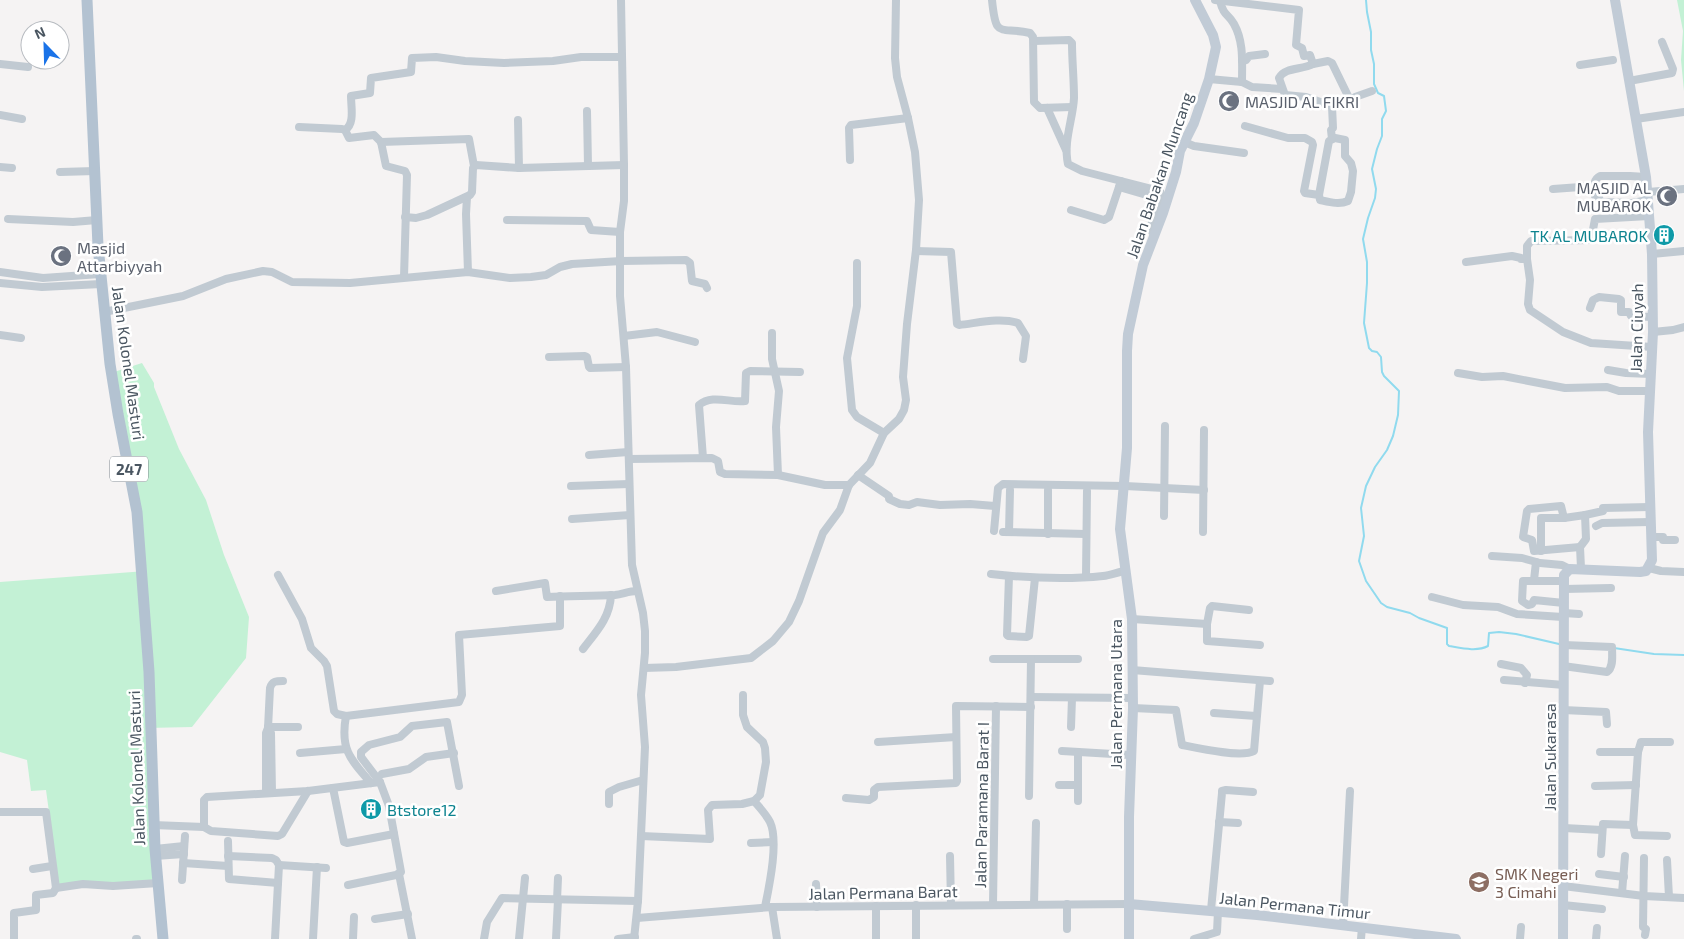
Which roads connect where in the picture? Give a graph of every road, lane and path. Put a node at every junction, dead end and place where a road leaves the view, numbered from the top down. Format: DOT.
graph roads {
  1 [pos="87,0"];
  2 [pos="622,0"];
  3 [pos="896,0"];
  4 [pos="992,0"];
  5 [pos="1195,0"];
  6 [pos="1615,0"];
  7 [pos="1218,1"];
  8 [pos="1034,41"];
  9 [pos="1662,42"];
  10 [pos="1265,54"];
  11 [pos="622,57"];
  12 [pos="1620,60"];
  13 [pos="1242,61"];
  14 [pos="0,64"];
  15 [pos="1313,64"];
  16 [pos="1580,65"];
  17 [pos="20,66"];
  18 [pos="1208,79"];
  19 [pos="1629,81"];
  20 [pos="1242,82"];
  21 [pos="1282,89"];
  22 [pos="1372,91"];
  23 [pos="1350,100"];
  24 [pos="1332,106"];
  25 [pos="1072,107"];
  26 [pos="1047,108"];
  27 [pos="587,111"];
  28 [pos="1684,112"];
  29 [pos="0,116"];
  30 [pos="908,118"];
  31 [pos="22,119"];
  32 [pos="1636,119"];
  33 [pos="518,120"];
  34 [pos="1245,126"];
  35 [pos="299,127"];
  36 [pos="345,130"];
  37 [pos="1332,139"];
  38 [pos="381,142"];
  39 [pos="1184,142"];
  40 [pos="1067,152"];
  41 [pos="1244,152"];
  42 [pos="850,160"];
  43 [pos="624,165"];
  44 [pos="474,166"];
  45 [pos="588,166"];
  46 [pos="0,167"];
  47 [pos="12,168"];
  48 [pos="519,168"];
  49 [pos="95,171"];
  50 [pos="60,172"];
  51 [pos="1646,178"];
  52 [pos="1120,184"];
  53 [pos="1594,186"];
  54 [pos="1553,189"];
  55 [pos="1684,189"];
  56 [pos="1320,195"];
  57 [pos="1648,196"];
  58 [pos="467,197"];
  59 [pos="1071,210"];
  60 [pos="1649,216"];
  61 [pos="405,217"];
  62 [pos="8,219"];
  63 [pos="97,220"];
  64 [pos="507,220"];
  65 [pos="620,232"];
  66 [pos="1154,234"];
  67 [pos="916,251"];
  68 [pos="1684,251"];
  69 [pos="1652,254"];
  70 [pos="1527,259"];
  71 [pos="621,261"];
  72 [pos="1466,262"];
  73 [pos="857,263"];
  74 [pos="2,272"];
  75 [pos="468,272"];
  76 [pos="404,277"];
  77 [pos="100,279"];
  78 [pos="2,283"];
  79 [pos="707,288"];
  80 [pos="1590,308"];
  81 [pos="104,312"];
  82 [pos="1652,317"];
  83 [pos="1684,328"];
  84 [pos="1653,332"];
  85 [pos="772,333"];
  86 [pos="0,335"];
  87 [pos="624,336"];
  88 [pos="21,338"];
  89 [pos="695,342"];
  90 [pos="1652,347"];
  91 [pos="549,358"];
  92 [pos="1023,358"];
  93 [pos="626,367"];
  94 [pos="774,370"];
  95 [pos="1608,370"];
  96 [pos="800,372"];
  97 [pos="1458,373"];
  98 [pos="1651,374"];
  99 [pos="1650,391"];
  100 [pos="1166,426"];
  101 [pos="1204,430"];
  102 [pos="884,433"];
  103 [pos="589,455"];
  104 [pos="628,456"];
  105 [pos="702,458"];
  106 [pos="778,475"];
  107 [pos="858,475"];
  108 [pos="629,484"];
  109 [pos="849,485"];
  110 [pos="571,486"];
  111 [pos="1125,486"];
  112 [pos="1163,488"];
  113 [pos="1010,490"];
  114 [pos="1048,490"];
  115 [pos="1204,490"];
  116 [pos="1087,491"];
  117 [pos="996,502"];
  118 [pos="1650,507"];
  119 [pos="630,515"];
  120 [pos="1585,515"];
  121 [pos="1164,516"];
  122 [pos="1564,518"];
  123 [pos="572,519"];
  124 [pos="1650,522"];
  125 [pos="1596,526"];
  126 [pos="994,531"];
  127 [pos="1203,532"];
  128 [pos="1048,534"];
  129 [pos="1086,534"];
  130 [pos="1651,537"];
  131 [pos="1675,540"];
  132 [pos="1580,547"];
  133 [pos="1541,551"];
  134 [pos="1492,556"];
  135 [pos="1536,562"];
  136 [pos="1581,568"];
  137 [pos="1649,568"];
  138 [pos="1684,572"];
  139 [pos="991,574"];
  140 [pos="1126,574"];
  141 [pos="278,575"];
  142 [pos="1009,576"];
  143 [pos="1086,577"];
  144 [pos="1035,578"];
  145 [pos="1565,579"];
  146 [pos="1534,580"];
  147 [pos="1611,588"];
  148 [pos="496,591"];
  149 [pos="638,591"];
  150 [pos="611,595"];
  151 [pos="560,596"];
  152 [pos="1432,597"];
  153 [pos="1249,610"];
  154 [pos="1564,611"];
  155 [pos="1579,614"];
  156 [pos="1132,619"];
  157 [pos="1207,624"];
  158 [pos="1260,645"];
  159 [pos="1564,645"];
  160 [pos="583,649"];
  161 [pos="992,659"];
  162 [pos="1031,659"];
  163 [pos="1078,659"];
  164 [pos="1501,664"];
  165 [pos="1564,666"];
  166 [pos="644,668"];
  167 [pos="1132,670"];
  168 [pos="1504,680"];
  169 [pos="283,681"];
  170 [pos="1260,681"];
  171 [pos="1270,681"];
  172 [pos="1525,683"];
  173 [pos="1564,685"];
  174 [pos="743,695"];
  175 [pos="1031,697"];
  176 [pos="1072,698"];
  177 [pos="1133,703"];
  178 [pos="996,706"];
  179 [pos="1031,708"];
  180 [pos="1564,710"];
  181 [pos="1214,713"];
  182 [pos="346,716"];
  183 [pos="1256,716"];
  184 [pos="1607,724"];
  185 [pos="298,727"];
  186 [pos="1071,727"];
  187 [pos="268,728"];
  188 [pos="956,737"];
  189 [pos="878,742"];
  190 [pos="1670,742"];
  191 [pos="346,749"];
  192 [pos="1062,751"];
  193 [pos="1078,752"];
  194 [pos="1600,752"];
  195 [pos="1638,752"];
  196 [pos="300,753"];
  197 [pos="454,753"];
  198 [pos="1130,755"];
  199 [pos="378,780"];
  200 [pos="643,780"];
  201 [pos="1059,785"];
  202 [pos="1636,785"];
  203 [pos="459,786"];
  204 [pos="1078,786"];
  205 [pos="1595,786"];
  206 [pos="333,788"];
  207 [pos="308,791"];
  208 [pos="1350,791"];
  209 [pos="295,792"];
  210 [pos="1253,792"];
  211 [pos="269,793"];
  212 [pos="1029,796"];
  213 [pos="846,798"];
  214 [pos="303,799"];
  215 [pos="754,800"];
  216 [pos="1078,800"];
  217 [pos="609,804"];
  218 [pos="0,812"];
  219 [pos="1219,822"];
  220 [pos="1036,823"];
  221 [pos="1238,823"];
  222 [pos="153,825"];
  223 [pos="1633,825"];
  224 [pos="204,826"];
  225 [pos="1564,828"];
  226 [pos="1602,830"];
  227 [pos="394,834"];
  228 [pos="185,836"];
  229 [pos="641,836"];
  230 [pos="1667,836"];
  231 [pos="228,841"];
  232 [pos="773,842"];
  233 [pos="751,843"];
  234 [pos="184,850"];
  235 [pos="155,853"];
  236 [pos="1601,854"];
  237 [pos="228,856"];
  238 [pos="950,856"];
  239 [pos="1625,856"];
  240 [pos="1644,858"];
  241 [pos="1667,860"];
  242 [pos="183,863"];
  243 [pos="279,864"];
  244 [pos="52,866"];
  245 [pos="228,866"];
  246 [pos="33,869"];
  247 [pos="399,874"];
  248 [pos="1599,874"];
  249 [pos="1624,876"];
  250 [pos="525,878"];
  251 [pos="558,878"];
  252 [pos="182,880"];
  253 [pos="158,883"];
  254 [pos="278,883"];
  255 [pos="816,884"];
  256 [pos="348,886"];
  257 [pos="1563,886"];
  258 [pos="56,888"];
  259 [pos="1622,893"];
  260 [pos="1644,896"];
  261 [pos="1669,897"];
  262 [pos="523,898"];
  263 [pos="1684,898"];
  264 [pos="557,900"];
  265 [pos="638,901"];
  266 [pos="993,904"];
  267 [pos="1034,904"];
  268 [pos="1067,904"];
  269 [pos="1129,904"];
  270 [pos="916,905"];
  271 [pos="951,905"];
  272 [pos="1562,905"];
  273 [pos="876,906"];
  274 [pos="768,907"];
  275 [pos="817,907"];
  276 [pos="1602,909"];
  277 [pos="1214,911"];
  278 [pos="408,914"];
  279 [pos="354,917"];
  280 [pos="637,918"];
  281 [pos="374,919"];
  282 [pos="1343,925"];
  283 [pos="1362,927"];
  284 [pos="1521,927"];
  285 [pos="1597,928"];
  286 [pos="1067,929"];
  287 [pos="1645,935"];
  288 [pos="635,938"];
  289 [pos="14,939"];
  290 [pos="163,939"];
  291 [pos="275,939"];
  292 [pos="313,939"];
  293 [pos="353,939"];
  294 [pos="412,939"];
  295 [pos="484,939"];
  296 [pos="519,939"];
  297 [pos="556,939"];
  298 [pos="618,939"];
  299 [pos="777,939"];
  300 [pos="876,939"];
  301 [pos="916,939"];
  302 [pos="1129,939"];
  303 [pos="1194,939"];
  304 [pos="1361,939"];
  305 [pos="1456,939"];
  306 [pos="1520,939"];
  307 [pos="1563,939"];
  308 [pos="1596,939"];
  1 -- 49 [label="main road, Jalan Kolonel Masturi / 247"];
  2 -- 11 [label="street"];
  3 -- 30 [label="street"];
  4 -- 8 [label="street"];
  5 -- 18 [label="street, Jalan Babakan Muncang"];
  6 -- 12 [label="street, Jalan Ciuyah"];
  7 -- 13 [label="street"];
  7 -- 15 [label="street"];
  8 -- 25 [label="street"];
  8 -- 26 [label="street"];
  9 -- 19 [label="street"];
  10 -- 13 [label="street"];
  11 -- 36 [label="street"];
  11 -- 43 [label="street"];
  12 -- 16 [label="street"];
  12 -- 19 [label="street, Jalan Ciuyah"];
  13 -- 20 [label="street"];
  14 -- 17 [label="street"];
  15 -- 21 [label="street"];
  15 -- 23 [label="street"];
  18 -- 20 [label="street"];
  18 -- 39 [label="street, Jalan Babakan Muncang"];
  19 -- 32 [label="street, Jalan Ciuyah"];
  20 -- 21 [label="street"];
  21 -- 24 [label="street"];
  22 -- 23 [label="street"];
  23 -- 24 [label="street"];
  24 -- 37 [label="street"];
  25 -- 26 [label="street"];
  25 -- 40 [label="street"];
  26 -- 40 [label="street"];
  27 -- 45 [label="street"];
  28 -- 32 [label="street"];
  29 -- 31 [label="street"];
  30 -- 42 [label="street"];
  30 -- 67 [label="street"];
  32 -- 51 [label="street, Jalan Ciuyah"];
  33 -- 48 [label="street"];
  34 -- 56 [label="street"];
  35 -- 36 [label="street"];
  36 -- 38 [label="street"];
  37 -- 56 [label="street"];
  37 -- 56 [label="street"];
  38 -- 44 [label="street"];
  38 -- 61 [label="street"];
  39 -- 41 [label="street"];
  39 -- 66 [label="street, Jalan Babakan Muncang"];
  40 -- 52 [label="street"];
  43 -- 45 [label="street"];
  43 -- 65 [label="street"];
  44 -- 48 [label="street"];
  44 -- 58 [label="street"];
  45 -- 48 [label="street"];
  46 -- 47 [label="street"];
  49 -- 50 [label="street"];
  49 -- 63 [label="main road, Jalan Kolonel Masturi / 247"];
  51 -- 53 [label="street"];
  51 -- 57 [label="street, Jalan Ciuyah"];
  52 -- 59 [label="street"];
  52 -- 66 [label="street"];
  53 -- 54 [label="street"];
  53 -- 57 [label="street"];
  55 -- 57 [label="street"];
  57 -- 60 [label="street, Jalan Ciuyah"];
  58 -- 61 [label="street"];
  58 -- 75 [label="street"];
  60 -- 69 [label="street, Jalan Ciuyah"];
  60 -- 70 [label="street"];
  61 -- 76 [label="street"];
  62 -- 63 [label="street"];
  63 -- 77 [label="main road, Jalan Kolonel Masturi / 247"];
  64 -- 65 [label="street"];
  65 -- 71 [label="street"];
  66 -- 111 [label="street, Jalan Babakan Muncang"];
  67 -- 92 [label="street"];
  67 -- 102 [label="street"];
  68 -- 69 [label="street"];
  69 -- 82 [label="street, Jalan Ciuyah"];
  70 -- 72 [label="street"];
  70 -- 90 [label="street"];
  71 -- 75 [label="street"];
  71 -- 79 [label="street"];
  71 -- 87 [label="street"];
  73 -- 102 [label="street"];
  74 -- 77 [label="street"];
  74 -- 78 [label="street"];
  75 -- 76 [label="street"];
  76 -- 81 [label="street"];
  77 -- 78 [label="street"];
  77 -- 81 [label="main road, Jalan Kolonel Masturi / 247"];
  80 -- 82 [label="street"];
  81 -- 222 [label="main road, Jalan Kolonel Masturi / 247"];
  82 -- 84 [label="street, Jalan Ciuyah"];
  83 -- 84 [label="street"];
  84 -- 90 [label="street, Jalan Ciuyah"];
  85 -- 94 [label="street"];
  86 -- 88 [label="street"];
  87 -- 89 [label="street"];
  87 -- 93 [label="street"];
  90 -- 98 [label="street, Jalan Ciuyah"];
  91 -- 93 [label="street"];
  93 -- 104 [label="street"];
  94 -- 96 [label="street"];
  94 -- 105 [label="street"];
  94 -- 106 [label="street"];
  95 -- 98 [label="street"];
  97 -- 99 [label="street"];
  98 -- 99 [label="street, Jalan Ciuyah"];
  99 -- 118 [label="street, Jalan Ciuyah"];
  100 -- 112 [label="street"];
  101 -- 115 [label="street"];
  102 -- 107 [label="street"];
  103 -- 104 [label="street"];
  104 -- 105 [label="street"];
  104 -- 108 [label="street"];
  105 -- 106 [label="street"];
  106 -- 109 [label="street"];
  107 -- 109 [label="street"];
  107 -- 117 [label="street"];
  108 -- 110 [label="street"];
  108 -- 119 [label="street"];
  109 -- 166 [label="street"];
  111 -- 112 [label="street"];
  111 -- 117 [label="street"];
  111 -- 140 [label="street, Jalan Permana Utara"];
  112 -- 115 [label="street"];
  112 -- 121 [label="street"];
  113 -- 128 [label="street"];
  114 -- 128 [label="street"];
  115 -- 127 [label="street"];
  116 -- 129 [label="street"];
  117 -- 126 [label="street"];
  118 -- 120 [label="street"];
  118 -- 124 [label="street, Jalan Ciuyah"];
  119 -- 123 [label="street"];
  119 -- 149 [label="street"];
  120 -- 122 [label="street"];
  120 -- 132 [label="street"];
  122 -- 133 [label="street"];
  122 -- 133 [label="street"];
  124 -- 125 [label="street"];
  124 -- 130 [label="street, Jalan Ciuyah"];
  128 -- 129 [label="street"];
  129 -- 143 [label="street"];
  130 -- 131 [label="street"];
  130 -- 137 [label="street, Jalan Ciuyah"];
  132 -- 133 [label="street"];
  132 -- 136 [label="street"];
  134 -- 135 [label="street"];
  135 -- 145 [label="street"];
  135 -- 146 [label="street"];
  136 -- 137 [label="street"];
  136 -- 145 [label="street"];
  137 -- 138 [label="street"];
  139 -- 142 [label="street"];
  140 -- 143 [label="street"];
  140 -- 156 [label="street, Jalan Permana Utara"];
  141 -- 182 [label="street"];
  142 -- 144 [label="street"];
  142 -- 144 [label="street"];
  143 -- 144 [label="street"];
  145 -- 146 [label="street"];
  145 -- 147 [label="street"];
  145 -- 154 [label="street, Jalan Sukarasa"];
  146 -- 154 [label="street"];
  148 -- 151 [label="street"];
  149 -- 150 [label="street"];
  149 -- 166 [label="street"];
  150 -- 151 [label="street"];
  150 -- 160 [label="street"];
  151 -- 182 [label="street"];
  152 -- 154 [label="street"];
  153 -- 157 [label="street"];
  154 -- 155 [label="street"];
  154 -- 159 [label="street, Jalan Sukarasa"];
  156 -- 157 [label="street"];
  156 -- 167 [label="street, Jalan Permana Utara"];
  157 -- 158 [label="street"];
  159 -- 165 [label="street, Jalan Sukarasa"];
  159 -- 165 [label="street"];
  161 -- 162 [label="street"];
  162 -- 163 [label="street"];
  162 -- 175 [label="street"];
  164 -- 172 [label="street"];
  165 -- 173 [label="street, Jalan Sukarasa"];
  166 -- 200 [label="street"];
  167 -- 170 [label="street"];
  167 -- 177 [label="street, Jalan Permana Utara"];
  168 -- 172 [label="street"];
  169 -- 187 [label="street"];
  170 -- 171 [label="street"];
  170 -- 183 [label="street"];
  172 -- 173 [label="street"];
  173 -- 180 [label="street, Jalan Sukarasa"];
  174 -- 215 [label="street"];
  175 -- 176 [label="street"];
  175 -- 179 [label="street"];
  176 -- 177 [label="street"];
  176 -- 186 [label="street"];
  177 -- 183 [label="street"];
  177 -- 198 [label="street, Jalan Permana Utara"];
  178 -- 179 [label="street"];
  178 -- 188 [label="street"];
  178 -- 266 [label="street, Jalan Paramana Barat I"];
  179 -- 212 [label="street"];
  180 -- 184 [label="street"];
  180 -- 225 [label="street, Jalan Sukarasa"];
  181 -- 183 [label="street"];
  182 -- 191 [label="street"];
  185 -- 187 [label="street"];
  187 -- 211 [label="street"];
  188 -- 189 [label="street"];
  188 -- 213 [label="street"];
  190 -- 195 [label="street"];
  191 -- 196 [label="street"];
  191 -- 199 [label="street"];
  192 -- 193 [label="street"];
  193 -- 198 [label="street"];
  193 -- 204 [label="street"];
  194 -- 195 [label="street"];
  195 -- 202 [label="street"];
  197 -- 199 [label="street"];
  197 -- 199 [label="street"];
  197 -- 203 [label="street"];
  198 -- 269 [label="street, Jalan Permana Utara"];
  199 -- 206 [label="street"];
  199 -- 227 [label="street"];
  200 -- 217 [label="street"];
  200 -- 229 [label="street"];
  201 -- 204 [label="street"];
  202 -- 205 [label="street"];
  202 -- 223 [label="street"];
  204 -- 216 [label="street"];
  206 -- 207 [label="street"];
  206 -- 227 [label="street"];
  207 -- 209 [label="street"];
  207 -- 214 [label="street"];
  208 -- 282 [label="street"];
  209 -- 211 [label="street"];
  209 -- 214 [label="street"];
  210 -- 219 [label="street"];
  211 -- 224 [label="street"];
  214 -- 224 [label="street"];
  215 -- 229 [label="street"];
  215 -- 232 [label="street"];
  218 -- 244 [label="street"];
  219 -- 221 [label="street"];
  219 -- 277 [label="street"];
  220 -- 267 [label="street"];
  222 -- 224 [label="street"];
  222 -- 235 [label="main road, Jalan Kolonel Masturi / 247"];
  223 -- 226 [label="street"];
  223 -- 230 [label="street"];
  225 -- 226 [label="street"];
  225 -- 257 [label="street, Jalan Sukarasa"];
  226 -- 236 [label="street"];
  227 -- 247 [label="street"];
  228 -- 234 [label="street"];
  229 -- 265 [label="street"];
  231 -- 237 [label="street"];
  232 -- 233 [label="street"];
  232 -- 274 [label="street"];
  234 -- 235 [label="street"];
  234 -- 242 [label="street"];
  235 -- 253 [label="main road, Jalan Kolonel Masturi / 247"];
  237 -- 243 [label="street"];
  237 -- 245 [label="street"];
  238 -- 271 [label="street"];
  239 -- 249 [label="street"];
  240 -- 260 [label="street"];
  241 -- 261 [label="street"];
  242 -- 245 [label="street"];
  242 -- 252 [label="street"];
  243 -- 254 [label="street"];
  243 -- 292 [label="street"];
  244 -- 246 [label="street"];
  244 -- 258 [label="street"];
  245 -- 254 [label="street"];
  247 -- 256 [label="street"];
  247 -- 278 [label="street"];
  248 -- 249 [label="street"];
  249 -- 259 [label="street"];
  250 -- 262 [label="street"];
  251 -- 264 [label="street"];
  253 -- 258 [label="street"];
  253 -- 290 [label="main road, Jalan Kolonel Masturi / 247"];
  254 -- 291 [label="street"];
  255 -- 275 [label="street"];
  257 -- 259 [label="street"];
  257 -- 272 [label="street, Jalan Sukarasa"];
  258 -- 289 [label="street"];
  259 -- 260 [label="street"];
  260 -- 261 [label="street"];
  260 -- 287 [label="street"];
  261 -- 263 [label="street"];
  262 -- 264 [label="street"];
  262 -- 295 [label="street"];
  262 -- 296 [label="street"];
  264 -- 265 [label="street"];
  264 -- 297 [label="street"];
  265 -- 280 [label="street"];
  266 -- 267 [label="street, Jalan Permana Barat"];
  266 -- 271 [label="street, Jalan Permana Barat"];
  267 -- 268 [label="street, Jalan Permana Barat"];
  268 -- 269 [label="street, Jalan Permana Barat"];
  268 -- 286 [label="street"];
  269 -- 277 [label="street, Jalan Permana Timur"];
  269 -- 302 [label="street, Jalan Permana Utara"];
  270 -- 271 [label="street, Jalan Permana Barat"];
  270 -- 273 [label="street, Jalan Permana Barat"];
  270 -- 301 [label="street"];
  272 -- 276 [label="street"];
  272 -- 307 [label="street, Jalan Sukarasa"];
  273 -- 275 [label="street, Jalan Permana Barat"];
  273 -- 300 [label="street"];
  274 -- 275 [label="street, Jalan Permana Barat"];
  274 -- 280 [label="street, Jalan Permana Barat"];
  274 -- 299 [label="street"];
  277 -- 282 [label="street, Jalan Permana Timur"];
  277 -- 303 [label="street"];
  278 -- 281 [label="street"];
  278 -- 294 [label="street"];
  279 -- 293 [label="street"];
  280 -- 288 [label="street"];
  282 -- 283 [label="street, Jalan Permana Timur"];
  283 -- 304 [label="street"];
  283 -- 305 [label="street, Jalan Permana Timur"];
  284 -- 306 [label="street"];
  285 -- 308 [label="street"];
  288 -- 298 [label="street"];
}
